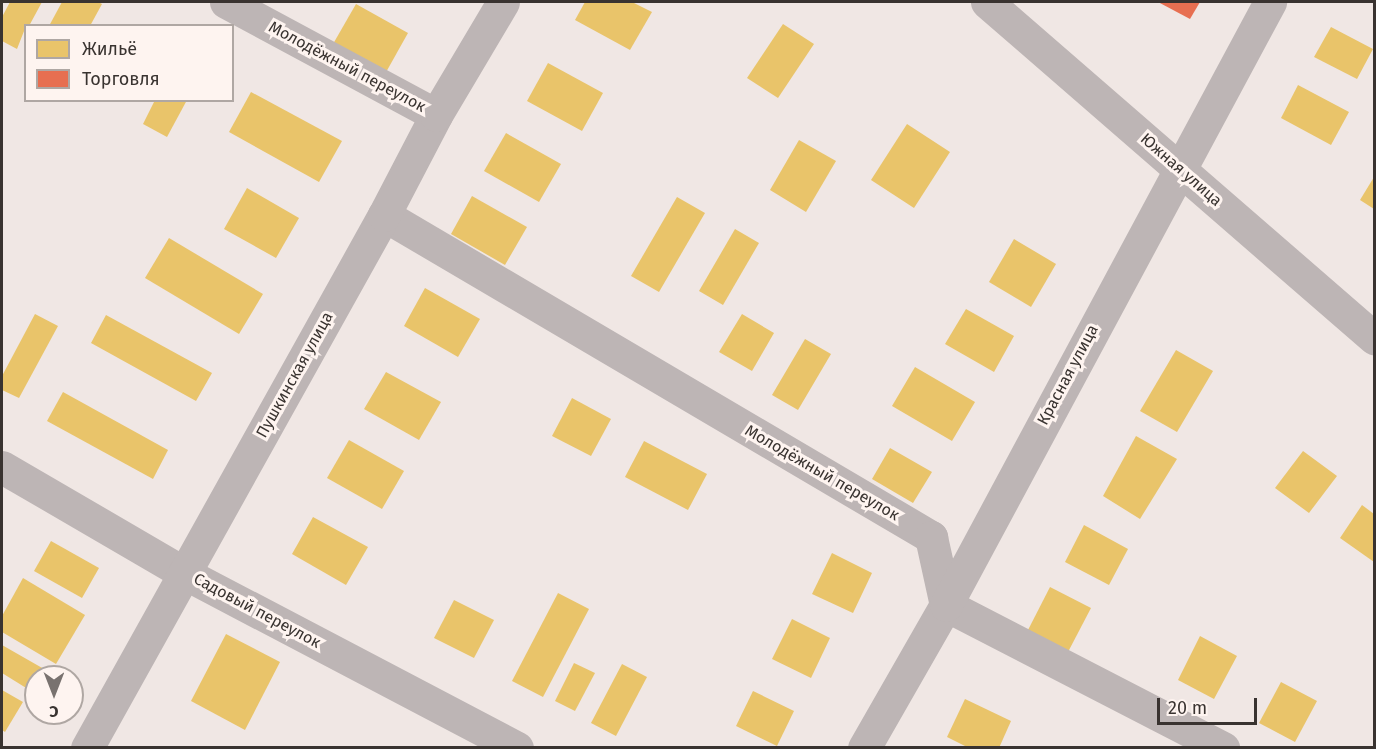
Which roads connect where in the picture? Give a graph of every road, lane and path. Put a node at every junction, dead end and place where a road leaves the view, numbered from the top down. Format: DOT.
graph roads {
  1 [pos="226,2"];
  2 [pos="502,2"];
  3 [pos="987,2"];
  4 [pos="1270,2"];
  5 [pos="436,115"];
  6 [pos="1179,168"];
  7 [pos="384,215"];
  8 [pos="1374,338"];
  9 [pos="2,467"];
  10 [pos="184,573"];
  11 [pos="946,605"];
  12 [pos="87,747"];
  13 [pos="517,747"];
  14 [pos="864,747"];
  15 [pos="1223,747"];
  1 -- 5 [label="street, Молодёжный переулок"];
  2 -- 5 [label="street, Пушкинская улица"];
  3 -- 6 [label="street, Южная улица"];
  4 -- 6 [label="street, Красная улица"];
  5 -- 7 [label="street, Пушкинская улица"];
  6 -- 8 [label="street, Южная улица"];
  6 -- 11 [label="street, Красная улица"];
  7 -- 10 [label="street, Пушкинская улица"];
  7 -- 11 [label="street, Молодёжный переулок"];
  9 -- 10 [label="street, Садовый переулок"];
  10 -- 12 [label="street, Пушкинская улица"];
  10 -- 13 [label="street, Садовый переулок"];
  11 -- 14 [label="street, Красная улица"];
  11 -- 15 [label="street"];
}
